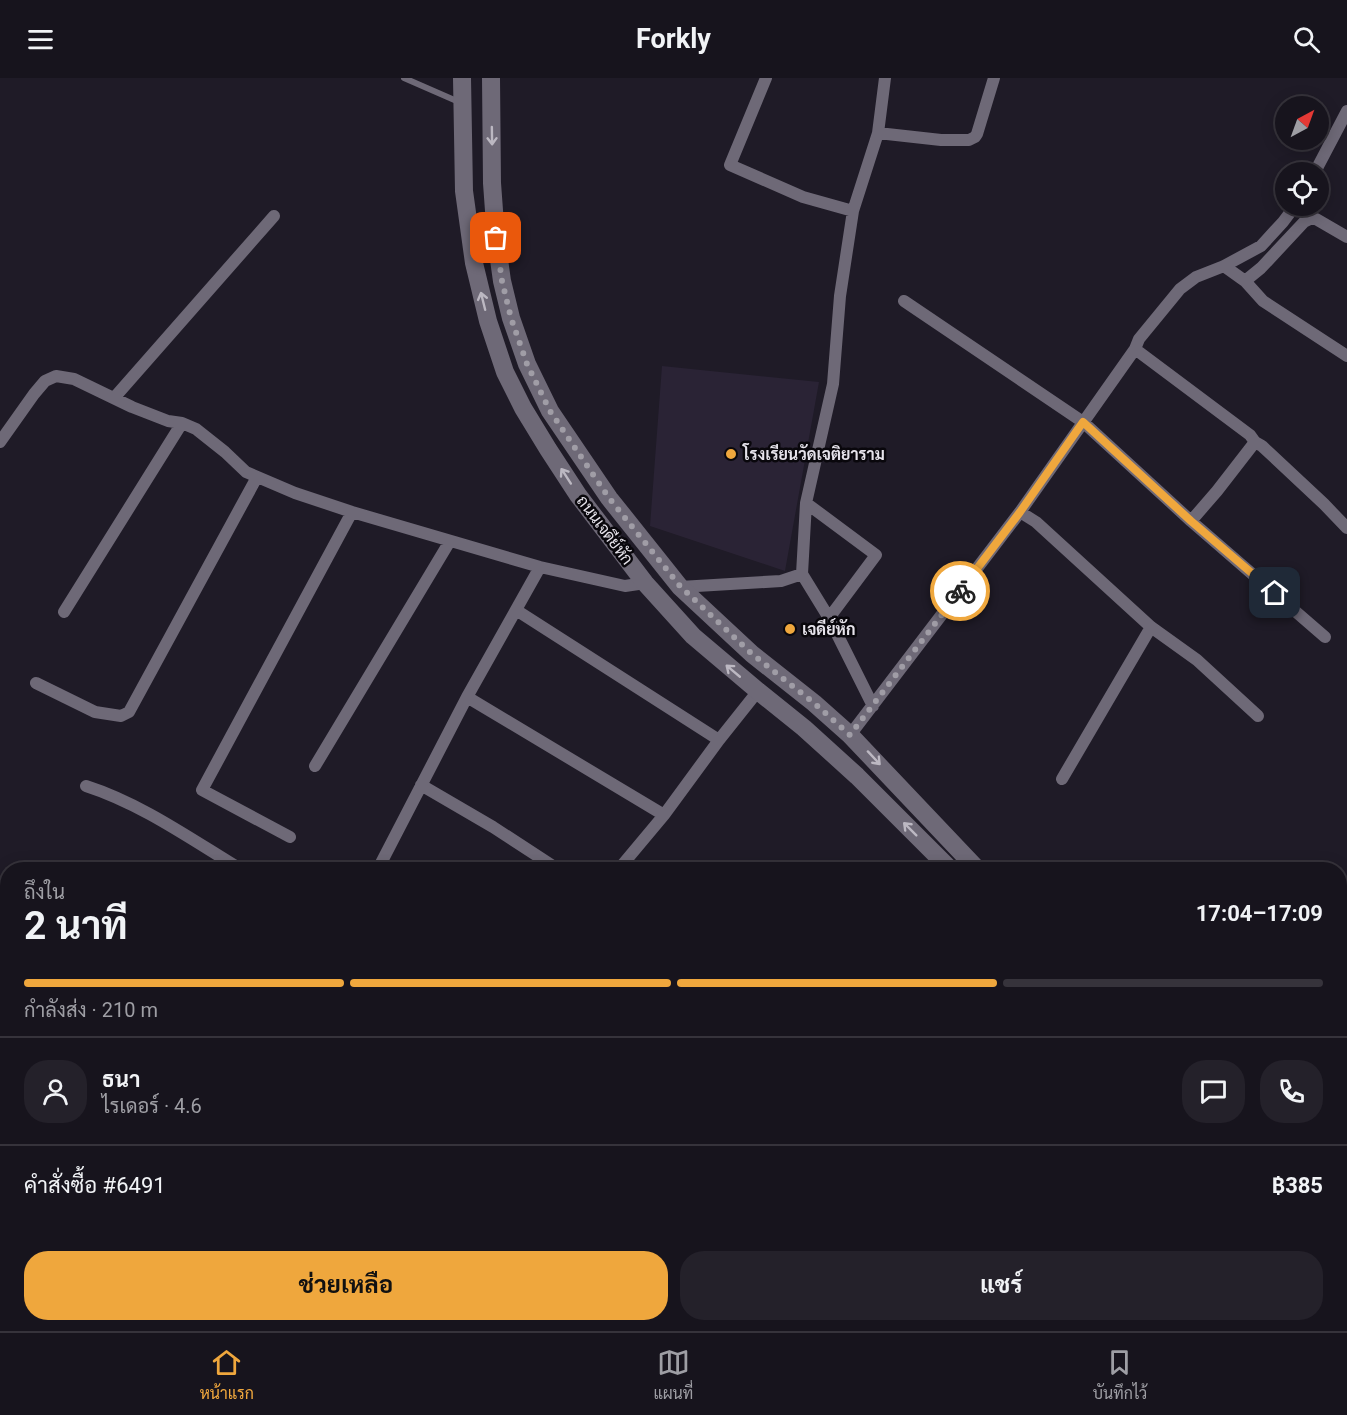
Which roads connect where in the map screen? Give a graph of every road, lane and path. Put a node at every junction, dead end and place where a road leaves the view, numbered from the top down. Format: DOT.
graph roads {
  1 [pos="404,78"];
  2 [pos="462,78"];
  3 [pos="491,78"];
  4 [pos="766,78"];
  5 [pos="885,78"];
  6 [pos="994,78"];
  7 [pos="462,104"];
  8 [pos="1347,111"];
  9 [pos="1343,128"];
  10 [pos="878,133"];
  11 [pos="1321,162"];
  12 [pos="854,211"];
  13 [pos="274,216"];
  14 [pos="1288,216"];
  15 [pos="1347,237"];
  16 [pos="1224,266"];
  17 [pos="1245,281"];
  18 [pos="904,301"];
  19 [pos="1135,349"];
  20 [pos="1347,356"];
  21 [pos="114,398"];
  22 [pos="1083,422"];
  23 [pos="182,423"];
  24 [pos="0,442"];
  25 [pos="1255,442"];
  26 [pos="257,477"];
  27 [pos="806,503"];
  28 [pos="352,512"];
  29 [pos="1020,512"];
  30 [pos="1191,521"];
  31 [pos="1347,528"];
  32 [pos="450,541"];
  33 [pos="540,567"];
  34 [pos="802,573"];
  35 [pos="645,583"];
  36 [pos="680,586"];
  37 [pos="516,610"];
  38 [pos="64,612"];
  39 [pos="829,618"];
  40 [pos="1151,627"];
  41 [pos="1325,637"];
  42 [pos="36,683"];
  43 [pos="758,691"];
  44 [pos="467,698"];
  45 [pos="873,706"];
  46 [pos="1258,716"];
  47 [pos="850,735"];
  48 [pos="719,740"];
  49 [pos="315,766"];
  50 [pos="1062,779"];
  51 [pos="421,785"];
  52 [pos="86,786"];
  53 [pos="664,815"];
  54 [pos="290,837"];
  55 [pos="229,862"];
  56 [pos="382,862"];
  57 [pos="547,862"];
  58 [pos="625,862"];
  59 [pos="943,862"];
  60 [pos="970,862"];
  1 -- 7 [label="lane"];
  2 -- 7 [label="main road, ถนนเจดีย์หัก"];
  3 -- 36 [label="main road, ถนนเจดีย์หัก, one-way"];
  4 -- 12 [label="street"];
  5 -- 10 [label="street"];
  6 -- 10 [label="street"];
  35 -- 7 [label="main road, ถนนเจดีย์หัก, one-way"];
  8 -- 9 [label="street"];
  9 -- 11 [label="street"];
  10 -- 12 [label="street"];
  12 -- 27 [label="street"];
  13 -- 21 [label="street"];
  14 -- 16 [label="street"];
  15 -- 17 [label="street"];
  16 -- 17 [label="street"];
  16 -- 19 [label="street"];
  17 -- 20 [label="street"];
  18 -- 22 [label="street"];
  19 -- 22 [label="street"];
  19 -- 25 [label="street"];
  21 -- 23 [label="street"];
  21 -- 24 [label="street"];
  22 -- 29 [label="street"];
  22 -- 30 [label="street"];
  23 -- 26 [label="street"];
  23 -- 38 [label="street"];
  25 -- 30 [label="street"];
  25 -- 31 [label="street"];
  26 -- 28 [label="street"];
  26 -- 42 [label="street"];
  27 -- 34 [label="street"];
  27 -- 39 [label="street"];
  28 -- 32 [label="street"];
  28 -- 54 [label="street"];
  29 -- 40 [label="street"];
  29 -- 45 [label="street"];
  30 -- 41 [label="street"];
  32 -- 33 [label="street"];
  32 -- 49 [label="street"];
  33 -- 35 [label="street"];
  33 -- 37 [label="street"];
  34 -- 36 [label="street"];
  34 -- 39 [label="street"];
  43 -- 35 [label="main road, ถนนเจดีย์หัก, one-way"];
  36 -- 47 [label="main road, ถนนเจดีย์หัก"];
  37 -- 44 [label="street"];
  37 -- 48 [label="street"];
  39 -- 45 [label="street"];
  40 -- 46 [label="street"];
  40 -- 50 [label="street"];
  43 -- 48 [label="street"];
  59 -- 43 [label="main road, ถนนเจดีย์หัก, one-way"];
  44 -- 51 [label="street"];
  44 -- 53 [label="street"];
  45 -- 47 [label="street"];
  47 -- 60 [label="main road, ถนนเจดีย์หัก, one-way"];
  48 -- 53 [label="street"];
  51 -- 56 [label="street"];
  51 -- 57 [label="street"];
  52 -- 55 [label="street"];
  53 -- 58 [label="street"];
}
